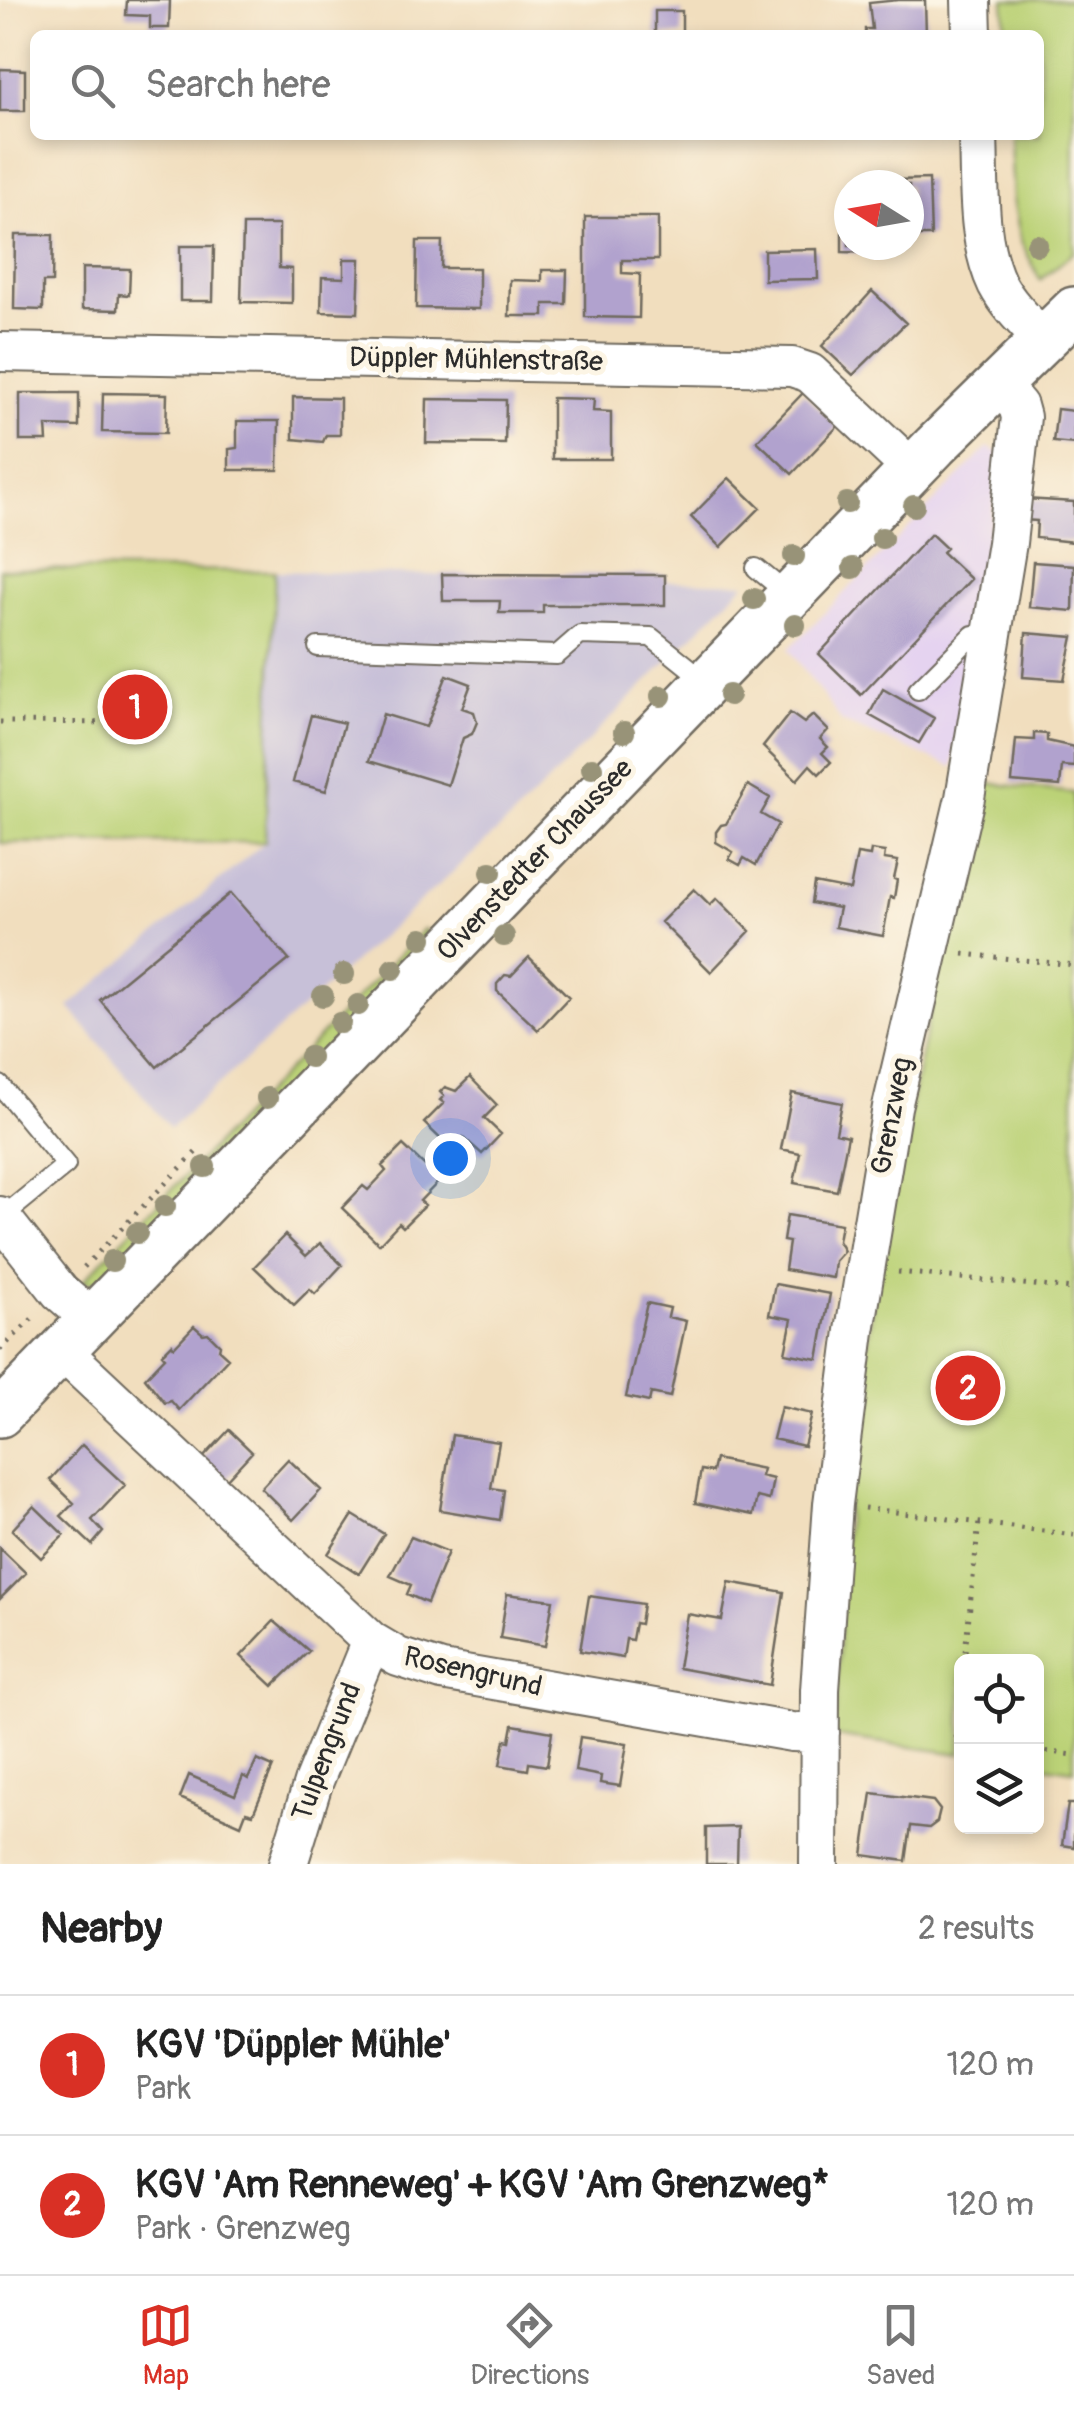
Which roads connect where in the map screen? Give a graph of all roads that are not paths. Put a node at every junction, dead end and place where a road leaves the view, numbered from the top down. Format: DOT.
graph roads {
  1 [pos="970,0"];
  2 [pos="972,30"];
  3 [pos="978,140"];
  4 [pos="1058,325"];
  5 [pos="0,352"];
  6 [pos="998,382"];
  7 [pos="913,470"];
  8 [pos="756,568"];
  9 [pos="790,596"];
  10 [pos="992,638"];
  11 [pos="318,647"];
  12 [pos="707,682"];
  13 [pos="918,690"];
  14 [pos="0,1084"];
  15 [pos="1,1217"];
  16 [pos="71,1320"];
  17 [pos="0,1414"];
  18 [pos="371,1641"];
  19 [pos="820,1733"];
  20 [pos="288,1864"];
  21 [pos="820,1864"];
  1 -- 2 [label="street"];
  3 -- 4 [label="street"];
  4 -- 6 [label="street, Olvenstedter Chaussee"];
  5 -- 7 [label="street, Düppler Mühlenstraße"];
  6 -- 7 [label="street, Olvenstedter Chaussee"];
  6 -- 10 [label="street, Grenzweg"];
  7 -- 9 [label="street, Olvenstedter Chaussee"];
  8 -- 9 [label="lane"];
  9 -- 12 [label="street, Olvenstedter Chaussee"];
  10 -- 13 [label="lane"];
  10 -- 19 [label="street, Grenzweg"];
  11 -- 12 [label="lane"];
  12 -- 16 [label="street, Olvenstedter Chaussee"];
  14 -- 15 [label="lane"];
  15 -- 16 [label="street, Rosengrund"];
  16 -- 17 [label="street, Olvenstedter Chaussee"];
  16 -- 18 [label="street, Rosengrund"];
  18 -- 19 [label="street, Rosengrund"];
  18 -- 20 [label="street, Tulpengrund"];
  19 -- 21 [label="street, Grenzweg"];
}
